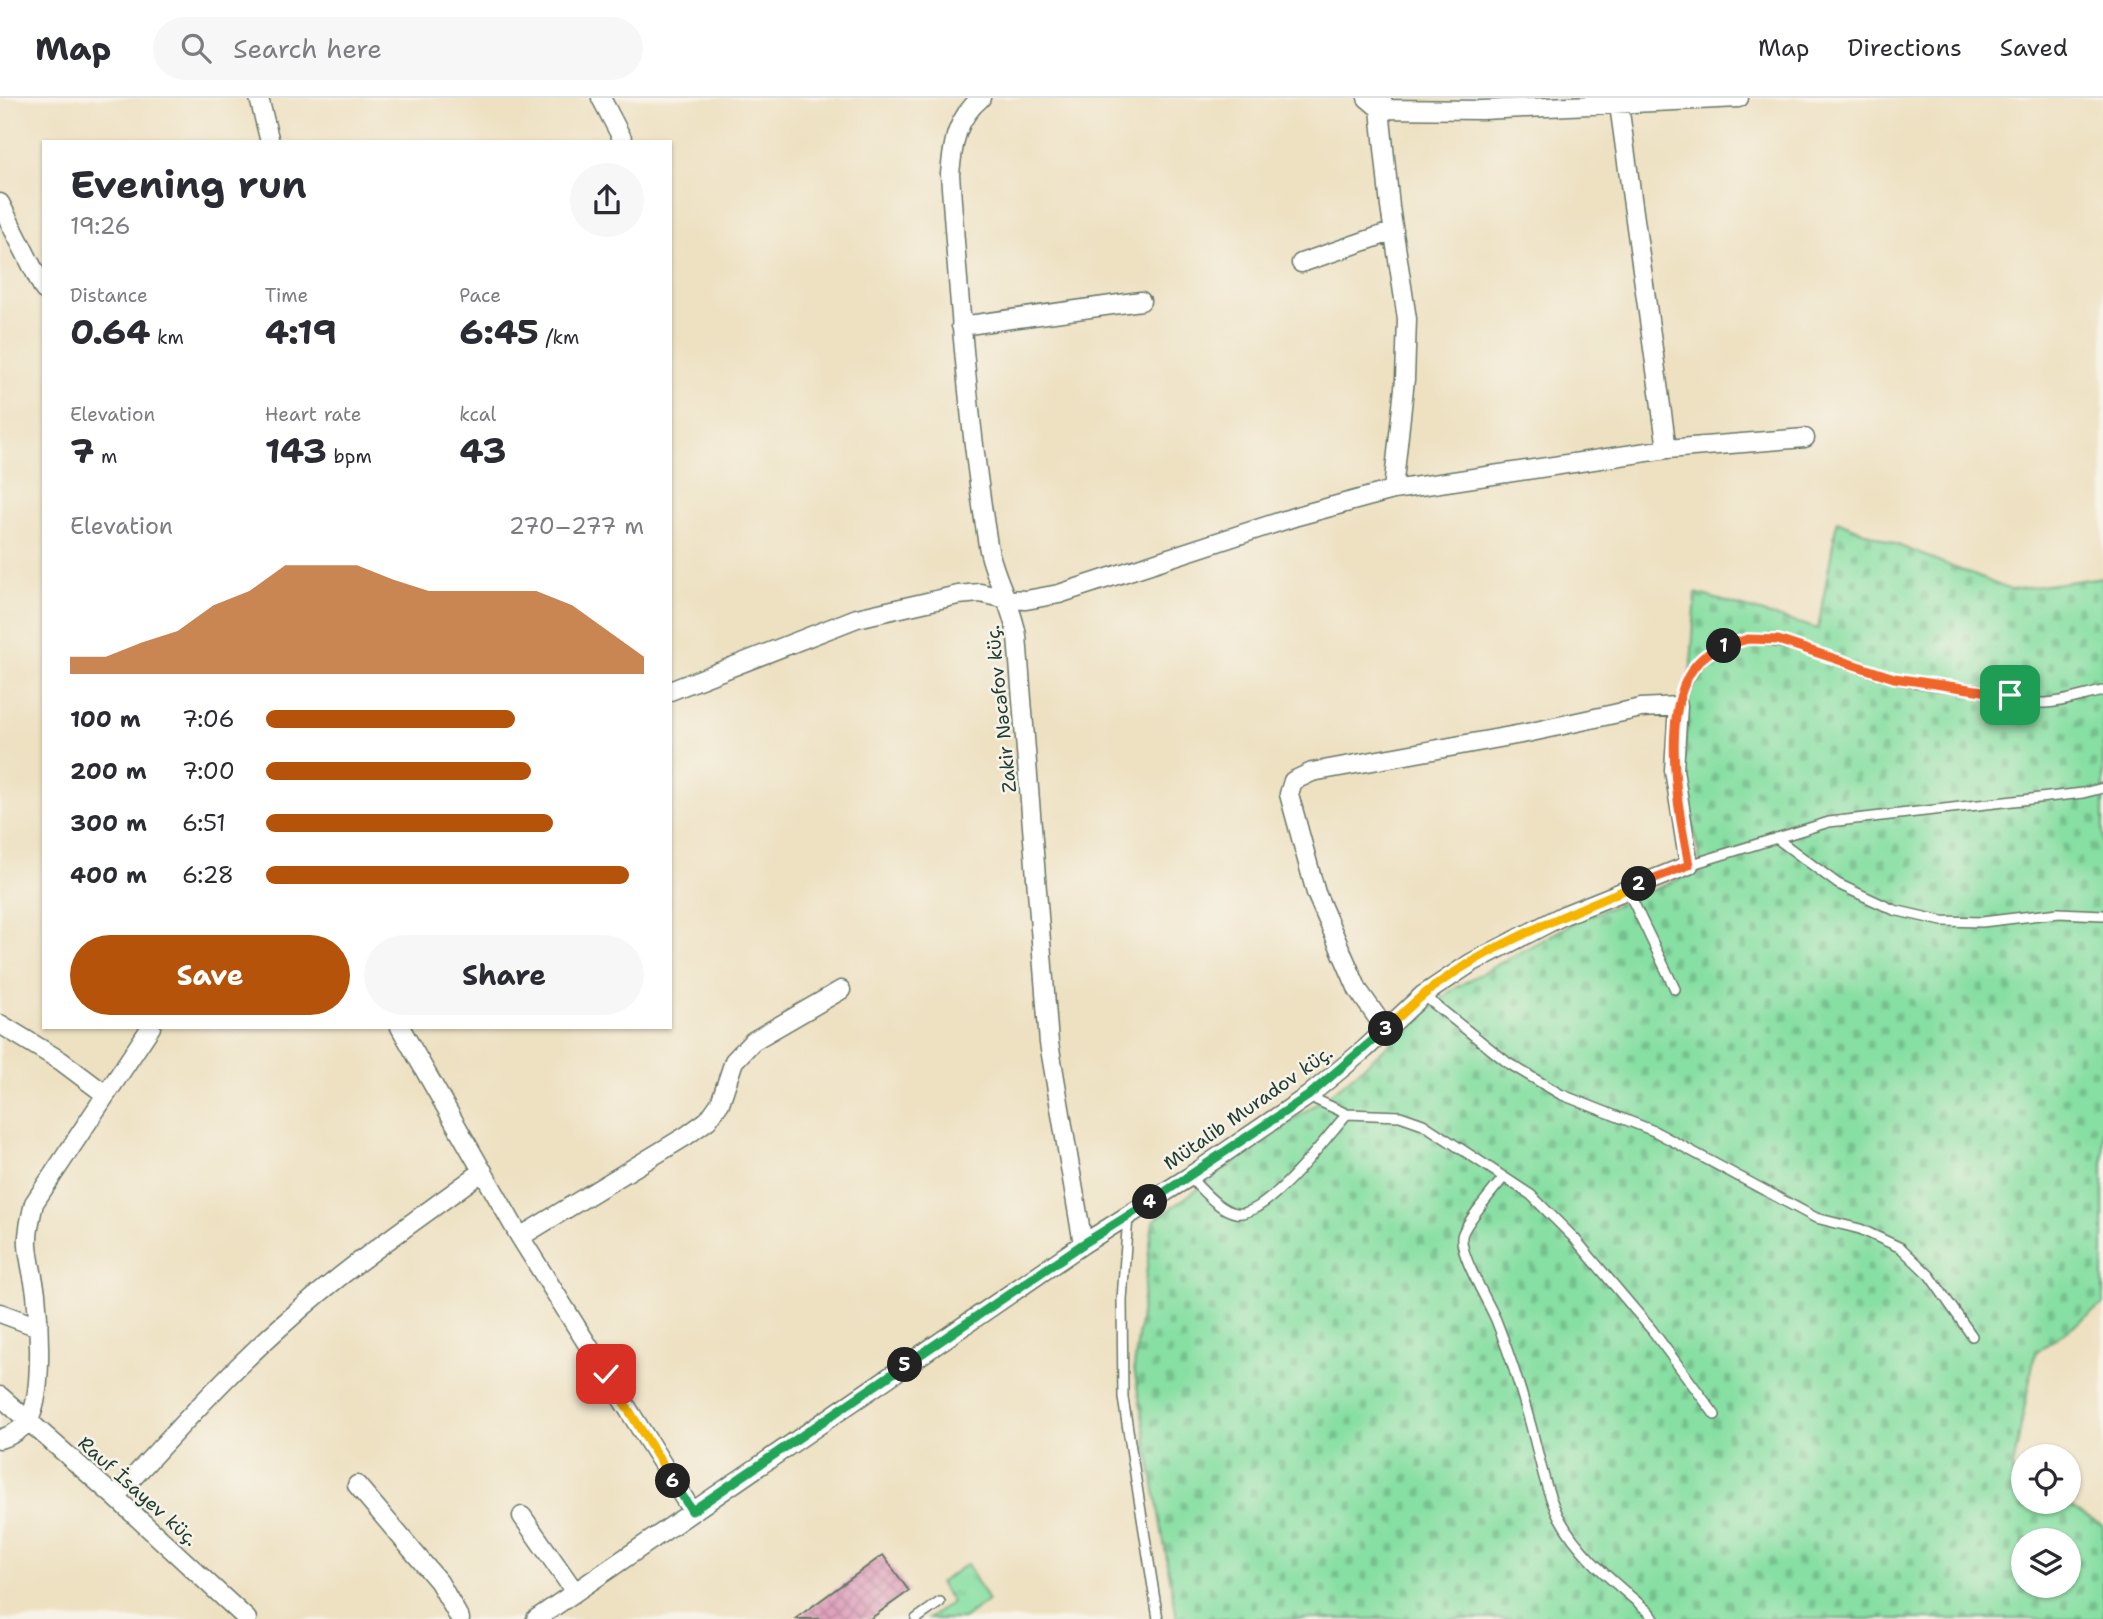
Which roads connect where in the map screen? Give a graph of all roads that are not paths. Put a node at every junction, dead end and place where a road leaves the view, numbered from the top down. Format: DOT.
graph roads {
  1 [pos="259,98"];
  2 [pos="601,98"];
  3 [pos="981,98"];
  4 [pos="1739,98"];
  5 [pos="1376,102"];
  6 [pos="1619,105"];
  7 [pos="270,140"];
  8 [pos="623,140"];
  9 [pos="0,203"];
  10 [pos="1394,231"];
  11 [pos="1301,263"];
  12 [pos="42,284"];
  13 [pos="1141,301"];
  14 [pos="961,326"];
  15 [pos="1805,438"];
  16 [pos="1667,449"];
  17 [pos="1393,490"];
  18 [pos="1007,600"];
  19 [pos="672,690"];
  20 [pos="2103,691"];
  21 [pos="1678,706"];
  22 [pos="2103,788"];
  23 [pos="1776,838"];
  24 [pos="1689,865"];
  25 [pos="1627,889"];
  26 [pos="2103,915"];
  27 [pos="1675,989"];
  28 [pos="841,990"];
  29 [pos="1423,995"];
  30 [pos="0,1024"];
  31 [pos="150,1029"];
  32 [pos="401,1029"];
  33 [pos="1386,1030"];
  34 [pos="105,1094"];
  35 [pos="1308,1096"];
  36 [pos="1347,1114"];
  37 [pos="483,1171"];
  38 [pos="1189,1177"];
  39 [pos="1504,1177"];
  40 [pos="1128,1216"];
  41 [pos="520,1237"];
  42 [pos="1083,1244"];
  43 [pos="0,1313"];
  44 [pos="38,1327"];
  45 [pos="1972,1336"];
  46 [pos="0,1396"];
  47 [pos="1715,1415"];
  48 [pos="29,1421"];
  49 [pos="0,1439"];
  50 [pos="357,1485"];
  51 [pos="115,1497"];
  52 [pos="692,1511"];
  53 [pos="522,1517"];
  54 [pos="575,1592"];
  55 [pos="940,1602"];
  56 [pos="247,1619"];
  57 [pos="460,1619"];
  58 [pos="536,1619"];
  59 [pos="916,1619"];
  60 [pos="1158,1619"];
  61 [pos="1654,1619"];
  1 -- 7 [label="street"];
  2 -- 8 [label="street"];
  3 -- 14 [label="street, Zakir Nəcəfov küç."];
  4 -- 6 [label="street"];
  5 -- 6 [label="street"];
  5 -- 10 [label="street"];
  6 -- 16 [label="street"];
  9 -- 12 [label="street"];
  10 -- 11 [label="street"];
  10 -- 17 [label="street"];
  13 -- 14 [label="street"];
  14 -- 18 [label="street, Zakir Nəcəfov küç."];
  15 -- 16 [label="street"];
  16 -- 17 [label="street"];
  17 -- 18 [label="street"];
  18 -- 19 [label="street"];
  18 -- 42 [label="street, Zakir Nəcəfov küç."];
  20 -- 21 [label="lane"];
  21 -- 24 [label="street"];
  21 -- 33 [label="street"];
  22 -- 23 [label="lane"];
  23 -- 24 [label="lane"];
  23 -- 26 [label="lane"];
  24 -- 25 [label="street, Mütalib Muradov küç."];
  25 -- 27 [label="lane"];
  25 -- 29 [label="street, Mütalib Muradov küç."];
  28 -- 41 [label="street"];
  29 -- 33 [label="street, Mütalib Muradov küç."];
  29 -- 45 [label="lane"];
  30 -- 34 [label="street"];
  31 -- 34 [label="street"];
  32 -- 37 [label="street"];
  33 -- 35 [label="street, Mütalib Muradov küç."];
  34 -- 44 [label="street"];
  35 -- 36 [label="lane"];
  35 -- 38 [label="street, Mütalib Muradov küç."];
  36 -- 38 [label="lane"];
  36 -- 39 [label="lane"];
  37 -- 41 [label="street"];
  37 -- 51 [label="street"];
  38 -- 40 [label="street, Mütalib Muradov küç."];
  39 -- 47 [label="lane"];
  39 -- 61 [label="lane"];
  40 -- 42 [label="street, Mütalib Muradov küç."];
  40 -- 60 [label="lane"];
  41 -- 52 [label="street"];
  42 -- 52 [label="street, Mütalib Muradov küç."];
  43 -- 44 [label="street"];
  44 -- 48 [label="street"];
  46 -- 48 [label="street, Rauf İsayev küç."];
  48 -- 49 [label="street"];
  48 -- 51 [label="street, Rauf İsayev küç."];
  50 -- 57 [label="street"];
  51 -- 56 [label="street, Rauf İsayev küç."];
  52 -- 54 [label="street, Mütalib Muradov küç."];
  53 -- 54 [label="street"];
  54 -- 58 [label="street, Mütalib Muradov küç."];
  55 -- 59 [label="lane"];
}
